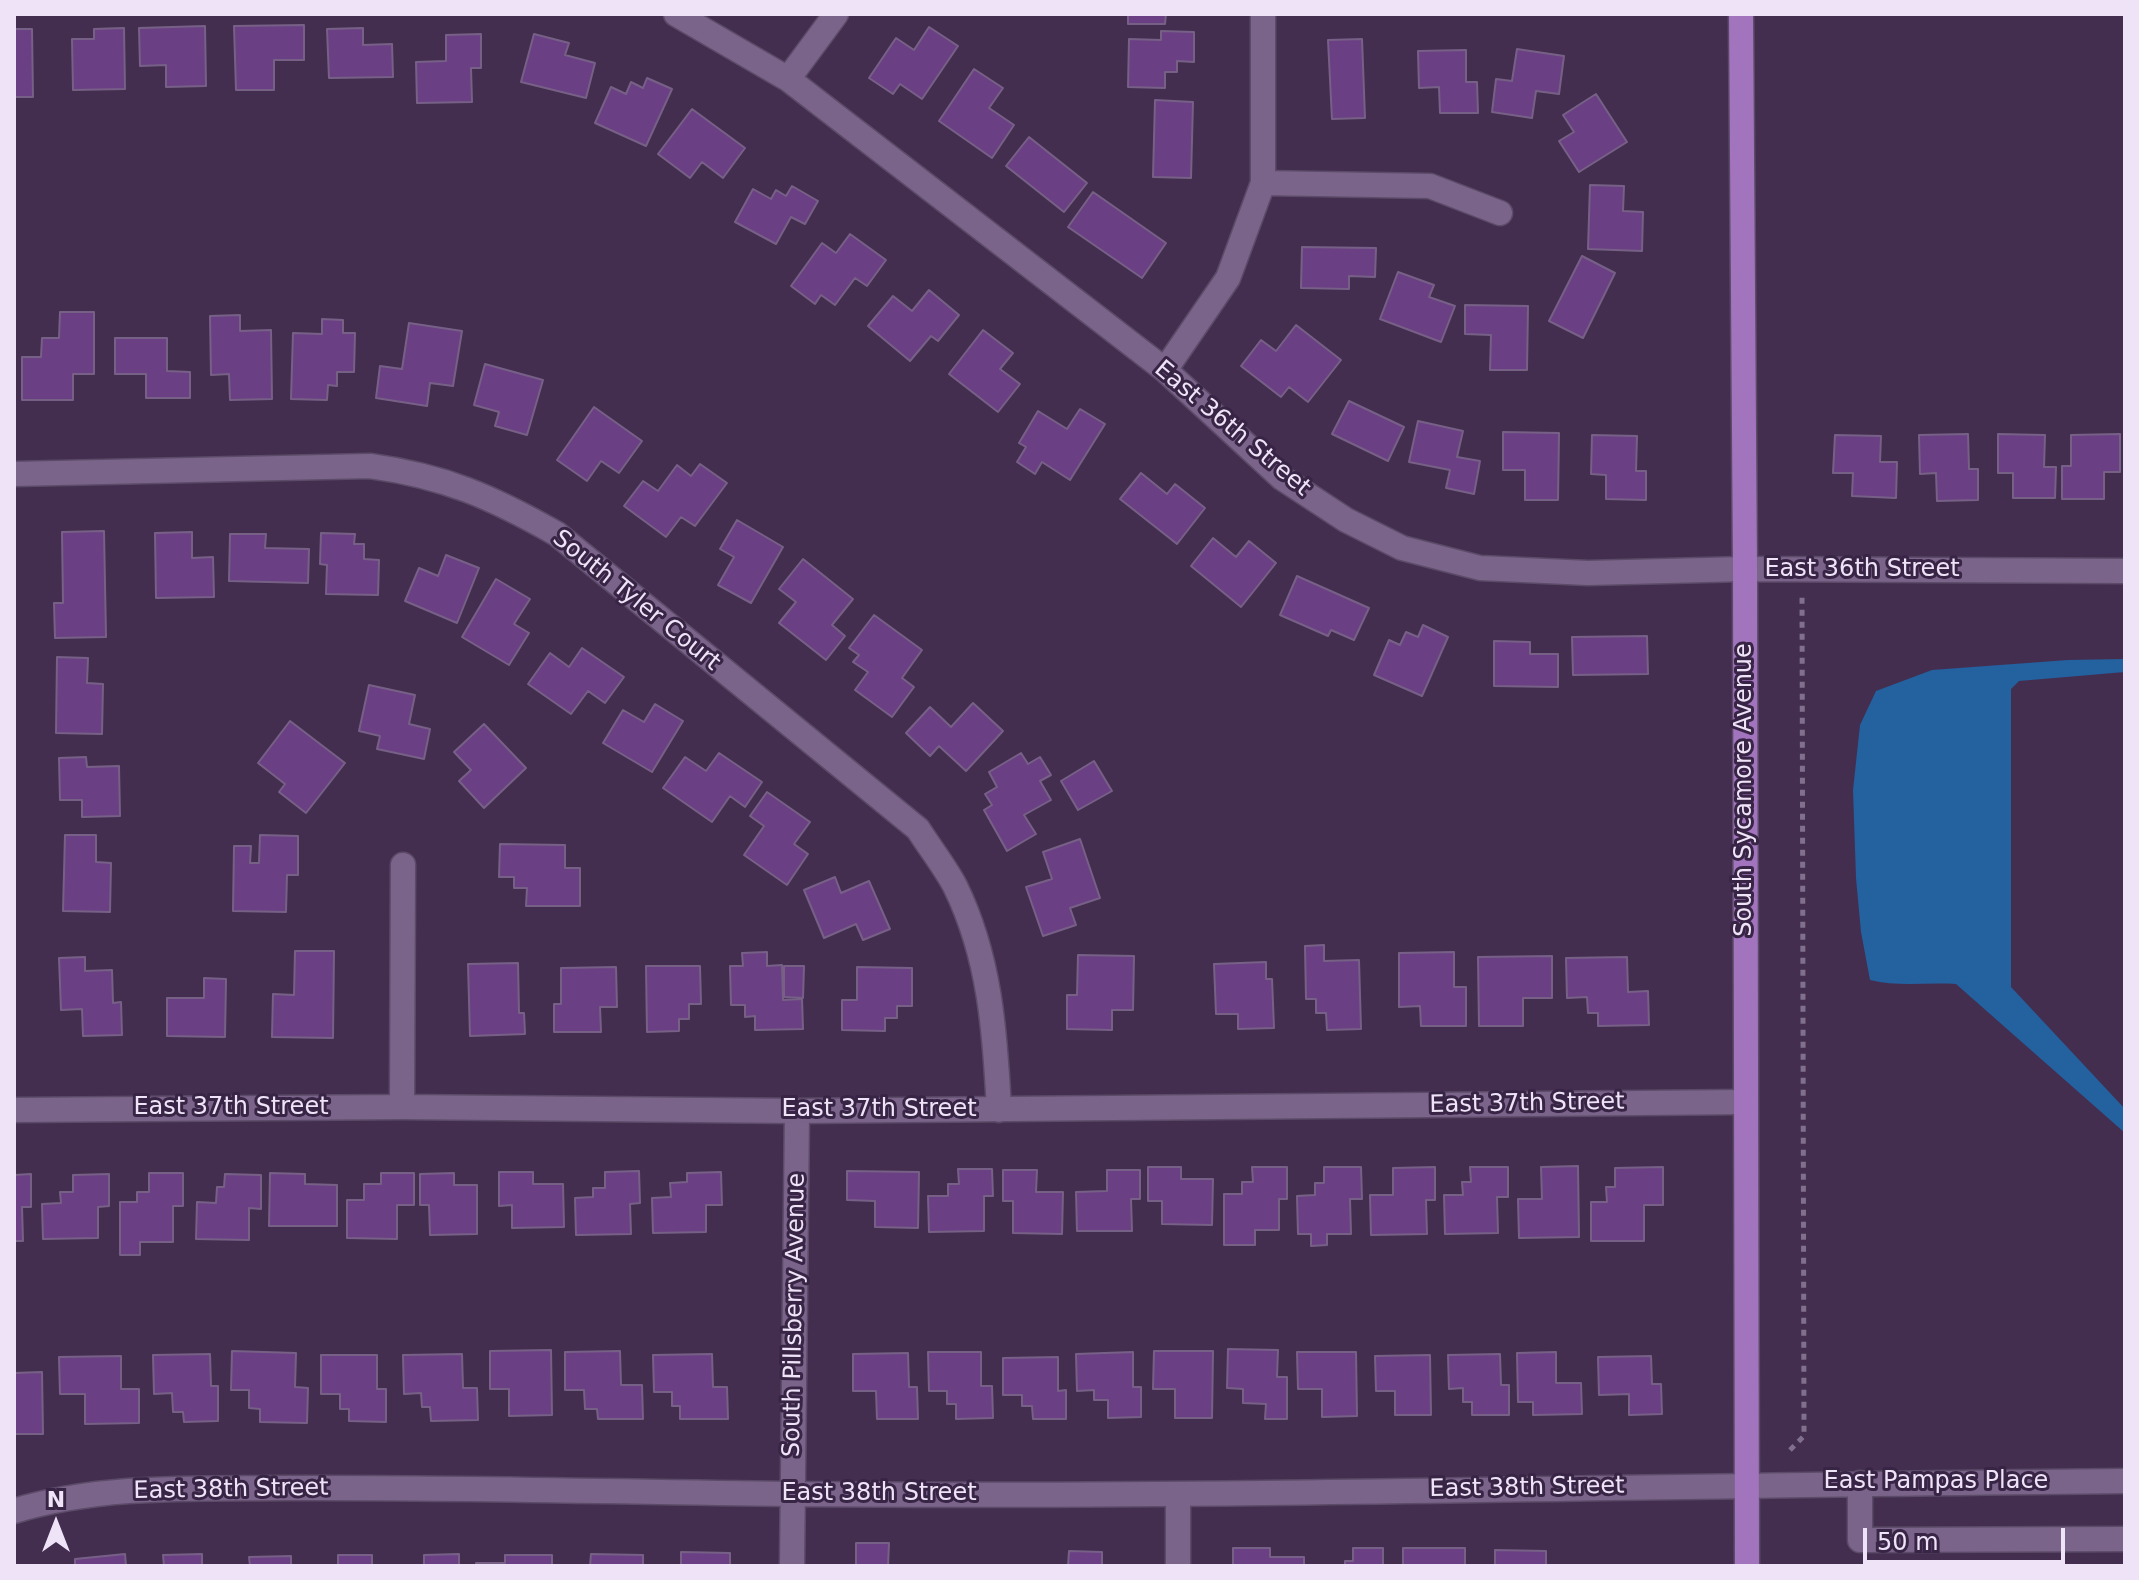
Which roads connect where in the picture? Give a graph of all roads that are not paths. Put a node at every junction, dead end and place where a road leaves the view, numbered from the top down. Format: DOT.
graph roads {
  1 [pos="676,14"];
  2 [pos="836,14"];
  3 [pos="1263,14"];
  4 [pos="1741,14"];
  5 [pos="788,79"];
  6 [pos="1263,183"];
  7 [pos="1500,213"];
  8 [pos="1165,370"];
  9 [pos="14,474"];
  10 [pos="1745,569"];
  11 [pos="2125,571"];
  12 [pos="403,865"];
  13 [pos="1745,1102"];
  14 [pos="402,1107"];
  15 [pos="14,1110"];
  16 [pos="999,1110"];
  17 [pos="797,1111"];
  18 [pos="2125,1481"];
  19 [pos="1860,1483"];
  20 [pos="1746,1484"];
  21 [pos="792,1494"];
  22 [pos="1178,1495"];
  23 [pos="14,1511"];
  24 [pos="2125,1539"];
  25 [pos="792,1566"];
  26 [pos="1178,1566"];
  27 [pos="1747,1566"];
  1 -- 5 [label="street, East 36th Street"];
  2 -- 5 [label="street"];
  3 -- 6 [label="street"];
  4 -- 10 [label="main road, South Sycamore Avenue"];
  5 -- 8 [label="street, East 36th Street"];
  6 -- 7 [label="street"];
  6 -- 8 [label="street"];
  8 -- 10 [label="street, East 36th Street"];
  9 -- 16 [label="street, South Tyler Court"];
  10 -- 11 [label="street, East 36th Street"];
  10 -- 13 [label="main road, South Sycamore Avenue"];
  12 -- 14 [label="street"];
  13 -- 16 [label="street, East 37th Street"];
  13 -- 20 [label="main road, South Sycamore Avenue"];
  14 -- 15 [label="street, East 37th Street"];
  14 -- 17 [label="street, East 37th Street"];
  16 -- 17 [label="street, East 37th Street"];
  17 -- 21 [label="street, South Pillsberry Avenue"];
  18 -- 19 [label="street, East Pampas Place"];
  19 -- 20 [label="street, East Pampas Place"];
  19 -- 24 [label="street"];
  20 -- 22 [label="street, East 38th Street"];
  20 -- 27 [label="main road, South Sycamore Avenue"];
  21 -- 22 [label="street, East 38th Street"];
  21 -- 23 [label="street, East 38th Street"];
  21 -- 25 [label="street, South Pillsberry Avenue"];
  22 -- 26 [label="street"];
}
